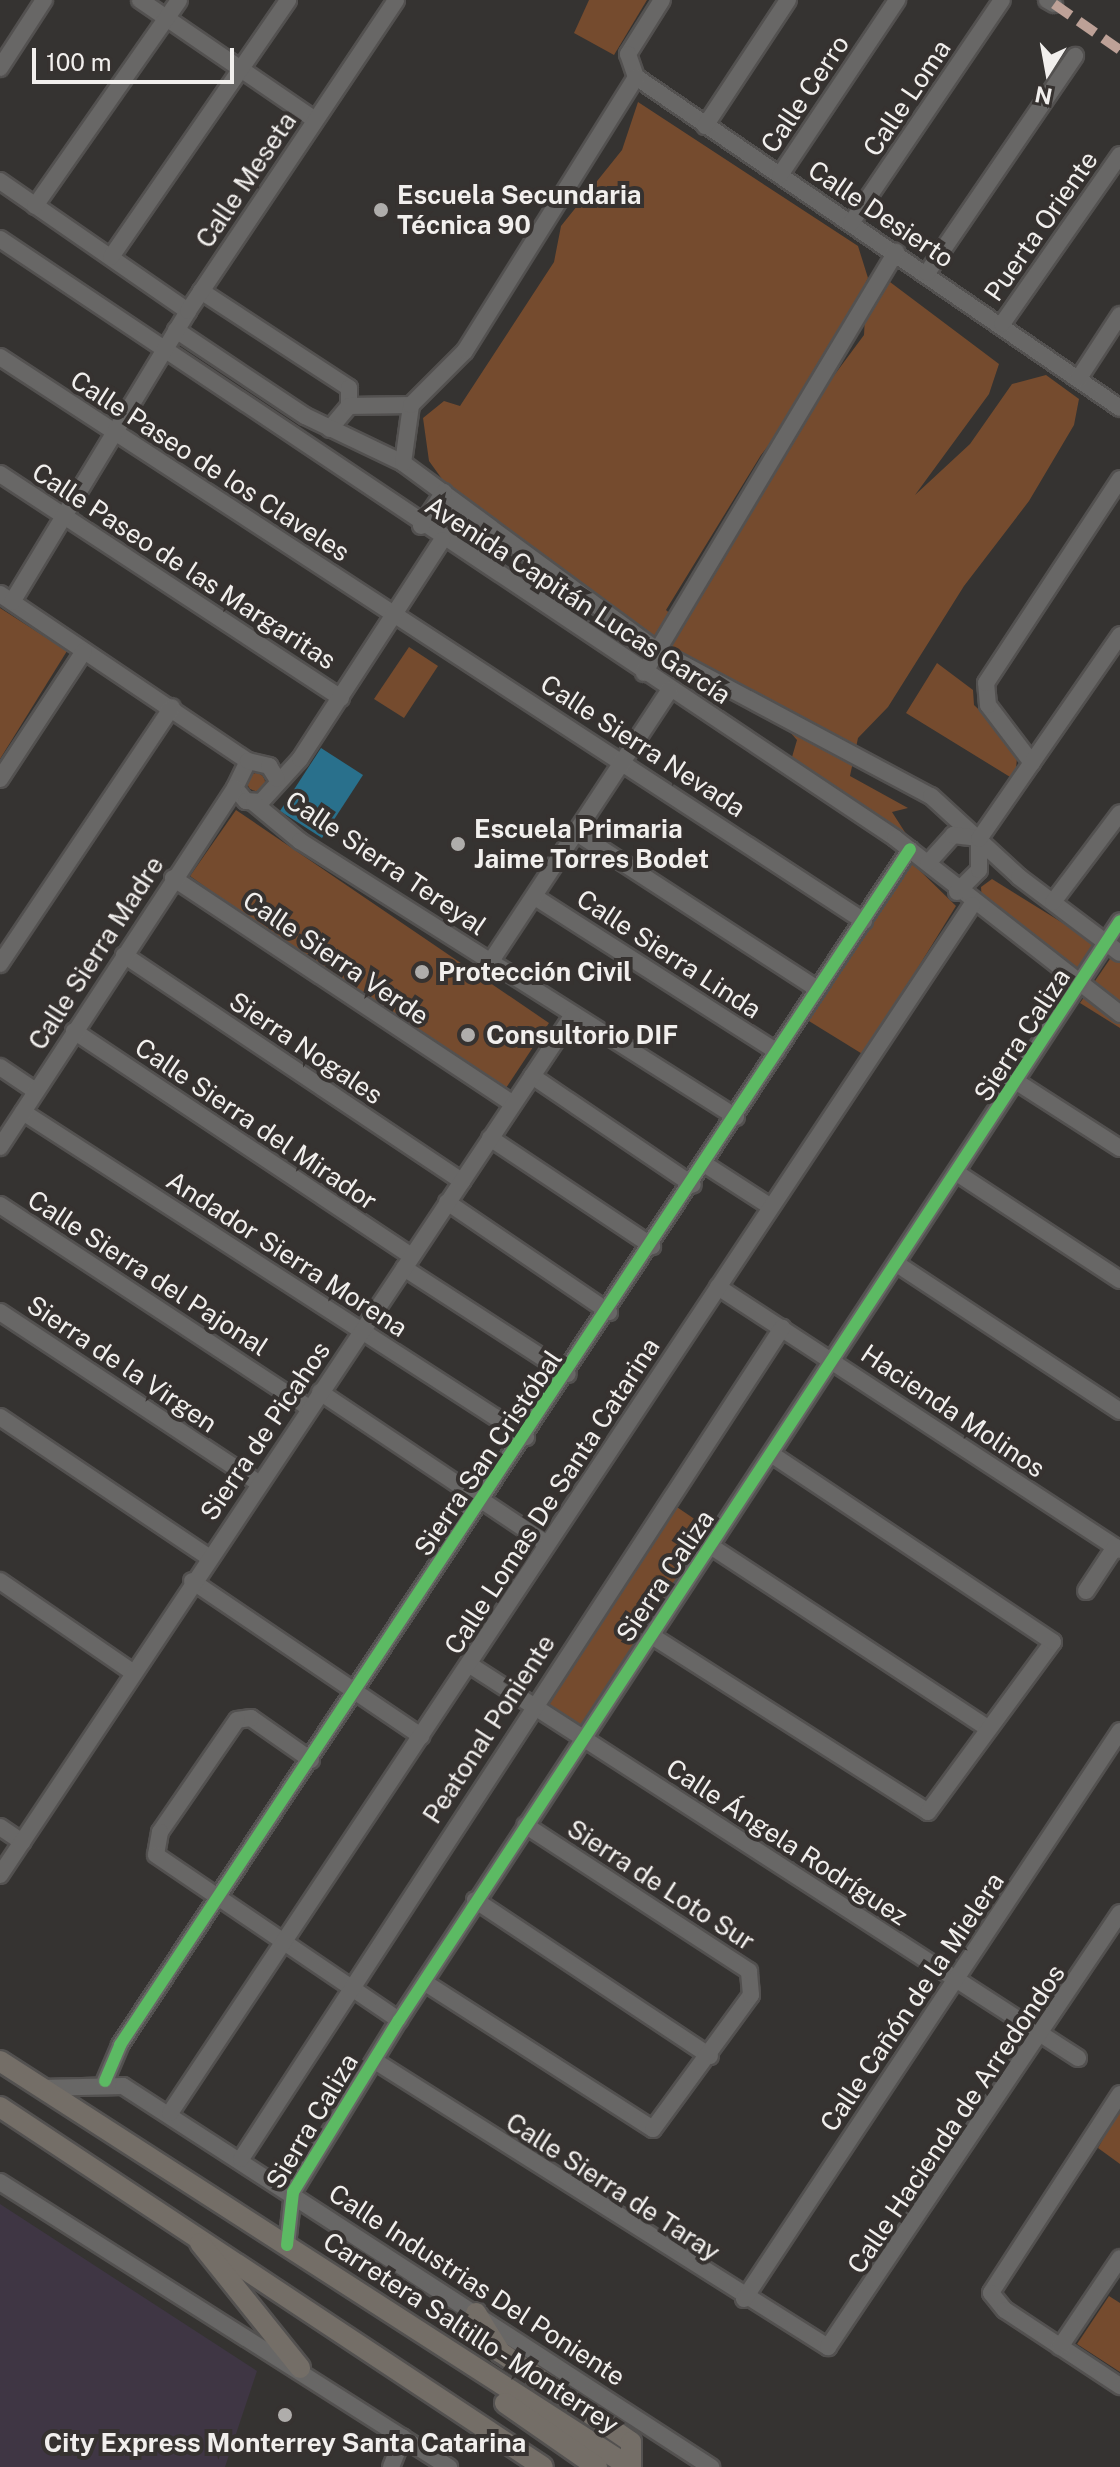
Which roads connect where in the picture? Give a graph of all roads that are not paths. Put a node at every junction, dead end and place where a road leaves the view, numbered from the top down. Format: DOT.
graph roads {
  1 [pos="44,0"];
  2 [pos="140,0"];
  3 [pos="179,0"];
  4 [pos="288,0"];
  5 [pos="396,0"];
  6 [pos="662,0"];
  7 [pos="788,0"];
  8 [pos="897,0"];
  9 [pos="1002,0"];
  10 [pos="167,18"];
  11 [pos="1075,56"];
  12 [pos="0,68"];
  13 [pos="242,69"];
  14 [pos="636,77"];
  15 [pos="315,120"];
  16 [pos="705,126"];
  17 [pos="1120,155"];
  18 [pos="780,175"];
  19 [pos="0,181"];
  20 [pos="35,206"];
  21 [pos="851,223"];
  22 [pos="0,239"];
  23 [pos="896,252"];
  24 [pos="111,257"];
  25 [pos="927,273"];
  26 [pos="201,291"];
  27 [pos="188,311"];
  28 [pos="1120,315"];
  29 [pos="1002,324"];
  30 [pos="176,330"];
  31 [pos="166,349"];
  32 [pos="0,357"];
  33 [pos="1079,378"];
  34 [pos="411,405"];
  35 [pos="349,406"];
  36 [pos="1120,408"];
  37 [pos="330,429"];
  38 [pos="119,435"];
  39 [pos="403,463"];
  40 [pos="0,474"];
  41 [pos="1120,479"];
  42 [pos="444,492"];
  43 [pos="67,518"];
  44 [pos="421,526"];
  45 [pos="442,540"];
  46 [pos="6,598"];
  47 [pos="394,616"];
  48 [pos="1120,635"];
  49 [pos="657,650"];
  50 [pos="84,651"];
  51 [pos="644,673"];
  52 [pos="670,690"];
  53 [pos="341,698"];
  54 [pos="172,707"];
  55 [pos="248,761"];
  56 [pos="1032,763"];
  57 [pos="623,764"];
  58 [pos="0,779"];
  59 [pos="277,779"];
  60 [pos="235,788"];
  61 [pos="254,803"];
  62 [pos="1120,813"];
  63 [pos="577,833"];
  64 [pos="979,839"];
  65 [pos="910,849"];
  66 [pos="928,863"];
  67 [pos="173,878"];
  68 [pos="957,892"];
  69 [pos="535,897"];
  70 [pos="1053,902"];
  71 [pos="972,905"];
  72 [pos="864,921"];
  73 [pos="1120,921"];
  74 [pos="1114,948"];
  75 [pos="124,955"];
  76 [pos="491,961"];
  77 [pos="0,964"];
  78 [pos="1081,987"];
  79 [pos="817,989"];
  80 [pos="1120,1014"];
  81 [pos="573,1015"];
  82 [pos="74,1031"];
  83 [pos="777,1052"];
  84 [pos="0,1067"];
  85 [pos="532,1076"];
  86 [pos="1017,1082"];
  87 [pos="34,1090"];
  88 [pos="513,1104"];
  89 [pos="23,1112"];
  90 [pos="736,1117"];
  91 [pos="490,1138"];
  92 [pos="0,1147"];
  93 [pos="1120,1148"];
  94 [pos="706,1165"];
  95 [pos="957,1173"];
  96 [pos="462,1181"];
  97 [pos="693,1185"];
  98 [pos="447,1202"];
  99 [pos="0,1205"];
  100 [pos="771,1207"];
  101 [pos="652,1246"];
  102 [pos="408,1262"];
  103 [pos="897,1264"];
  104 [pos="1120,1280"];
  105 [pos="718,1287"];
  106 [pos="0,1312"];
  107 [pos="609,1312"];
  108 [pos="782,1328"];
  109 [pos="362,1331"];
  110 [pos="833,1360"];
  111 [pos="568,1374"];
  112 [pos="320,1392"];
  113 [pos="309,1408"];
  114 [pos="1120,1411"];
  115 [pos="0,1417"];
  116 [pos="526,1437"];
  117 [pos="773,1455"];
  118 [pos="258,1483"];
  119 [pos="482,1503"];
  120 [pos="547,1544"];
  121 [pos="712,1547"];
  122 [pos="1118,1548"];
  123 [pos="208,1557"];
  124 [pos="0,1581"];
  125 [pos="192,1581"];
  126 [pos="1086,1591"];
  127 [pos="652,1636"];
  128 [pos="470,1665"];
  129 [pos="131,1671"];
  130 [pos="356,1694"];
  131 [pos="532,1707"];
  132 [pos="989,1729"];
  133 [pos="1120,1731"];
  134 [pos="421,1736"];
  135 [pos="583,1740"];
  136 [pos="311,1760"];
  137 [pos="525,1825"];
  138 [pos="0,1827"];
  139 [pos="22,1842"];
  140 [pos="0,1875"];
  141 [pos="218,1900"];
  142 [pos="475,1900"];
  143 [pos="1120,1913"];
  144 [pos="284,1943"];
  145 [pos="957,1980"];
  146 [pos="424,1982"];
  147 [pos="349,1987"];
  148 [pos="399,2020"];
  149 [pos="1041,2034"];
  150 [pos="710,2056"];
  151 [pos="1078,2058"];
  152 [pos="0,2061"];
  153 [pos="375,2061"];
  154 [pos="105,2081"];
  155 [pos="41,2088"];
  156 [pos="1120,2094"];
  157 [pos="0,2107"];
  158 [pos="170,2113"];
  159 [pos="241,2159"];
  160 [pos="0,2182"];
  161 [pos="293,2192"];
  162 [pos="196,2237"];
  163 [pos="287,2245"];
  164 [pos="1120,2258"];
  165 [pos="744,2299"];
  166 [pos="476,2313"];
  167 [pos="421,2334"];
  168 [pos="828,2347"];
  169 [pos="1060,2347"];
  170 [pos="300,2368"];
  171 [pos="1120,2386"];
  172 [pos="403,2437"];
  173 [pos="590,2464"];
  174 [pos="391,2467"];
  175 [pos="449,2467"];
  176 [pos="543,2467"];
  177 [pos="631,2467"];
  178 [pos="711,2467"];
  1 -- 12 [label="street"];
  2 -- 10 [label="street"];
  3 -- 10 [label="street"];
  4 -- 13 [label="street"];
  5 -- 15 [label="street, Calle Meseta"];
  6 -- 14 [label="street"];
  7 -- 16 [label="street"];
  8 -- 18 [label="street, Calle Cerro"];
  9 -- 21 [label="street, Calle Loma"];
  10 -- 13 [label="street"];
  10 -- 20 [label="street"];
  11 -- 25 [label="street"];
  13 -- 15 [label="street"];
  13 -- 24 [label="street"];
  14 -- 16 [label="street, Calle Desierto"];
  14 -- 34 [label="street"];
  15 -- 26 [label="street, Calle Meseta"];
  16 -- 18 [label="street, Calle Desierto"];
  17 -- 29 [label="street, Puerta Oriente"];
  18 -- 21 [label="street, Calle Desierto"];
  19 -- 20 [label="street"];
  20 -- 24 [label="street"];
  21 -- 23 [label="street, Calle Desierto"];
  22 -- 31 [label="street, Avenida Capitán Lucas García"];
  23 -- 25 [label="street, Calle Desierto"];
  23 -- 49 [label="street"];
  24 -- 27 [label="street"];
  25 -- 29 [label="street, Calle Desierto"];
  26 -- 27 [label="street, Calle Meseta"];
  26 -- 35 [label="street"];
  27 -- 30 [label="street, Calle Meseta"];
  28 -- 33 [label="street"];
  29 -- 33 [label="street, Calle Desierto"];
  30 -- 31 [label="street, Calle Meseta"];
  30 -- 37 [label="street"];
  31 -- 38 [label="street, Calle Meseta"];
  31 -- 44 [label="street, Avenida Capitán Lucas García"];
  32 -- 38 [label="street, Calle Paseo de los Claveles"];
  33 -- 36 [label="street, Calle Desierto"];
  34 -- 35 [label="street"];
  34 -- 39 [label="street"];
  35 -- 37 [label="street"];
  37 -- 39 [label="street"];
  38 -- 43 [label="street, Calle Meseta"];
  38 -- 47 [label="street, Calle Paseo de los Claveles"];
  39 -- 42 [label="street"];
  40 -- 43 [label="street, Calle Paseo de las Margaritas"];
  41 -- 56 [label="street"];
  42 -- 44 [label="street"];
  42 -- 49 [label="street"];
  43 -- 46 [label="street, Calle Meseta"];
  43 -- 53 [label="street, Calle Paseo de las Margaritas"];
  44 -- 45 [label="street, Avenida Capitán Lucas García"];
  45 -- 47 [label="street"];
  45 -- 51 [label="street, Avenida Capitán Lucas García"];
  46 -- 50 [label="street"];
  47 -- 53 [label="street"];
  47 -- 57 [label="street, Calle Sierra Nevada"];
  48 -- 56 [label="street"];
  49 -- 51 [label="street"];
  49 -- 64 [label="street"];
  50 -- 54 [label="street"];
  50 -- 58 [label="street"];
  51 -- 52 [label="street, Avenida Capitán Lucas García"];
  52 -- 57 [label="street"];
  52 -- 65 [label="street, Avenida Capitán Lucas García"];
  53 -- 59 [label="street"];
  54 -- 55 [label="street"];
  54 -- 77 [label="street"];
  55 -- 59 [label="street"];
  55 -- 60 [label="street, Calle Sierra Madre"];
  56 -- 64 [label="street"];
  57 -- 63 [label="street"];
  57 -- 72 [label="street, Calle Sierra Nevada"];
  59 -- 61 [label="street"];
  60 -- 61 [label="street"];
  60 -- 67 [label="street, Calle Sierra Madre"];
  61 -- 76 [label="street, Calle Sierra Tereyal"];
  62 -- 70 [label="street"];
  63 -- 69 [label="street"];
  63 -- 79 [label="street"];
  64 -- 66 [label="street"];
  64 -- 68 [label="street"];
  64 -- 70 [label="street"];
  65 -- 66 [label="street, Avenida Capitán Lucas García"];
  65 -- 72 [label="street, Sierra San Cristóbal"];
  66 -- 68 [label="street, Avenida Capitán Lucas García"];
  67 -- 75 [label="street, Calle Sierra Madre"];
  67 -- 88 [label="street, Calle Sierra Verde"];
  68 -- 71 [label="street, Avenida Capitán Lucas García"];
  69 -- 76 [label="street"];
  69 -- 83 [label="street, Calle Sierra Linda"];
  70 -- 74 [label="street"];
  71 -- 78 [label="street, Avenida Capitán Lucas García"];
  71 -- 100 [label="street, Calle Lomas De Santa Catarina"];
  72 -- 79 [label="street, Sierra San Cristóbal"];
  73 -- 74 [label="street, Sierra Caliza"];
  74 -- 78 [label="street, Sierra Caliza"];
  75 -- 82 [label="street, Calle Sierra Madre"];
  75 -- 96 [label="street, Sierra Nogales"];
  76 -- 81 [label="street, Calle Sierra Tereyal"];
  78 -- 80 [label="street, Avenida Capitán Lucas García"];
  78 -- 86 [label="street, Sierra Caliza"];
  79 -- 83 [label="street, Sierra San Cristóbal"];
  81 -- 85 [label="street, Sierra de Picahos"];
  81 -- 90 [label="street, Calle Sierra Tereyal"];
  82 -- 87 [label="street, Calle Sierra Madre"];
  82 -- 102 [label="street, Calle Sierra del Mirador"];
  83 -- 90 [label="street, Sierra San Cristóbal"];
  84 -- 87 [label="street"];
  85 -- 88 [label="street, Sierra de Picahos"];
  85 -- 97 [label="street"];
  86 -- 93 [label="street"];
  86 -- 95 [label="street, Sierra Caliza"];
  87 -- 89 [label="street, Calle Sierra Madre"];
  88 -- 91 [label="street, Sierra de Picahos"];
  89 -- 92 [label="street, Calle Sierra Madre"];
  89 -- 109 [label="street, Andador Sierra Morena"];
  90 -- 94 [label="street, Sierra San Cristóbal"];
  91 -- 96 [label="street, Sierra de Picahos"];
  91 -- 101 [label="street"];
  94 -- 97 [label="street, Sierra San Cristóbal"];
  94 -- 100 [label="street"];
  95 -- 103 [label="street, Sierra Caliza"];
  95 -- 104 [label="street"];
  96 -- 98 [label="street, Sierra de Picahos"];
  97 -- 101 [label="street, Sierra San Cristóbal"];
  98 -- 102 [label="street, Sierra de Picahos"];
  98 -- 107 [label="street"];
  99 -- 113 [label="street, Calle Sierra del Pajonal"];
  100 -- 105 [label="street, Calle Lomas De Santa Catarina"];
  101 -- 107 [label="street, Sierra San Cristóbal"];
  102 -- 109 [label="street, Sierra de Picahos"];
  102 -- 111 [label="street, Calle Sierra del Mirador"];
  103 -- 110 [label="street, Sierra Caliza"];
  103 -- 114 [label="street"];
  105 -- 108 [label="street, Hacienda Molinos"];
  105 -- 120 [label="street, Calle Lomas De Santa Catarina"];
  106 -- 118 [label="street, Sierra de la Virgen"];
  107 -- 111 [label="street, Sierra San Cristóbal"];
  108 -- 110 [label="street, Hacienda Molinos"];
  108 -- 131 [label="street, Peatonal Poniente"];
  109 -- 112 [label="street, Sierra de Picahos"];
  109 -- 116 [label="street, Andador Sierra Morena"];
  110 -- 117 [label="street, Sierra Caliza"];
  110 -- 122 [label="street, Hacienda Molinos"];
  111 -- 116 [label="street, Sierra San Cristóbal"];
  112 -- 113 [label="street, Sierra de Picahos"];
  112 -- 119 [label="street"];
  113 -- 118 [label="street, Sierra de Picahos"];
  115 -- 123 [label="street"];
  116 -- 119 [label="street, Sierra San Cristóbal"];
  117 -- 121 [label="street, Sierra Caliza"];
  117 -- 132 [label="street"];
  118 -- 123 [label="street, Sierra de Picahos"];
  119 -- 120 [label="street"];
  119 -- 130 [label="street, Sierra San Cristóbal"];
  120 -- 128 [label="street, Calle Lomas De Santa Catarina"];
  121 -- 127 [label="street, Sierra Caliza"];
  121 -- 132 [label="street"];
  122 -- 126 [label="street"];
  123 -- 125 [label="street, Sierra de Picahos"];
  124 -- 129 [label="street"];
  125 -- 129 [label="street, Sierra de Picahos"];
  125 -- 130 [label="street"];
  127 -- 132 [label="street"];
  127 -- 135 [label="street, Sierra Caliza"];
  128 -- 131 [label="street, Calle Ángela Rodríguez"];
  128 -- 134 [label="street, Calle Lomas De Santa Catarina"];
  129 -- 139 [label="street, Sierra de Picahos"];
  130 -- 134 [label="street"];
  130 -- 136 [label="street, Sierra San Cristóbal"];
  131 -- 135 [label="street, Calle Ángela Rodríguez"];
  131 -- 147 [label="street, Peatonal Poniente"];
  133 -- 145 [label="street, Calle Cañón de la Mielera"];
  134 -- 144 [label="street, Calle Lomas De Santa Catarina"];
  135 -- 137 [label="street, Sierra Caliza"];
  135 -- 145 [label="street, Calle Ángela Rodríguez"];
  136 -- 141 [label="street, Sierra San Cristóbal"];
  136 -- 141 [label="street"];
  137 -- 142 [label="street, Sierra Caliza"];
  137 -- 150 [label="street, Sierra de Loto Sur"];
  138 -- 139 [label="street"];
  139 -- 140 [label="street, Sierra de Picahos"];
  141 -- 144 [label="street"];
  141 -- 154 [label="street, Sierra San Cristóbal"];
  142 -- 146 [label="street, Sierra Caliza"];
  142 -- 150 [label="street"];
  143 -- 149 [label="street, Calle Hacienda de Arredondos"];
  144 -- 147 [label="street"];
  144 -- 158 [label="street, Calle Lomas De Santa Catarina"];
  145 -- 149 [label="street, Calle Ángela Rodríguez"];
  145 -- 165 [label="street, Calle Cañón de la Mielera"];
  146 -- 148 [label="street, Sierra Caliza"];
  146 -- 150 [label="street"];
  147 -- 148 [label="street"];
  147 -- 159 [label="street, Peatonal Poniente"];
  148 -- 153 [label="street, Sierra Caliza"];
  149 -- 151 [label="street, Calle Ángela Rodríguez"];
  149 -- 168 [label="street, Calle Hacienda de Arredondos"];
  152 -- 155 [label="main road, Carretera Saltillo - Monterrey"];
  153 -- 161 [label="street, Sierra Caliza"];
  153 -- 165 [label="street, Calle Sierra de Taray"];
  154 -- 155 [label="street"];
  154 -- 158 [label="street, Calle Industrias Del Poniente"];
  155 -- 163 [label="main road, Carretera Saltillo - Monterrey"];
  156 -- 169 [label="street"];
  157 -- 162 [label="main road"];
  158 -- 159 [label="street, Calle Industrias Del Poniente"];
  159 -- 161 [label="street, Calle Industrias Del Poniente"];
  160 -- 170 [label="street"];
  161 -- 163 [label="street, Sierra Caliza"];
  161 -- 166 [label="street, Calle Industrias Del Poniente"];
  162 -- 170 [label="main road"];
  162 -- 176 [label="main road"];
  163 -- 167 [label="main road, Carretera Saltillo - Monterrey"];
  164 -- 169 [label="street"];
  165 -- 168 [label="street, Calle Sierra de Taray"];
  166 -- 177 [label="main road"];
  166 -- 178 [label="street, Calle Industrias Del Poniente"];
  167 -- 173 [label="main road"];
  167 -- 177 [label="main road, Carretera Saltillo - Monterrey"];
  169 -- 171 [label="street"];
  170 -- 172 [label="street"];
  172 -- 174 [label="street"];
  172 -- 175 [label="street"];
}
